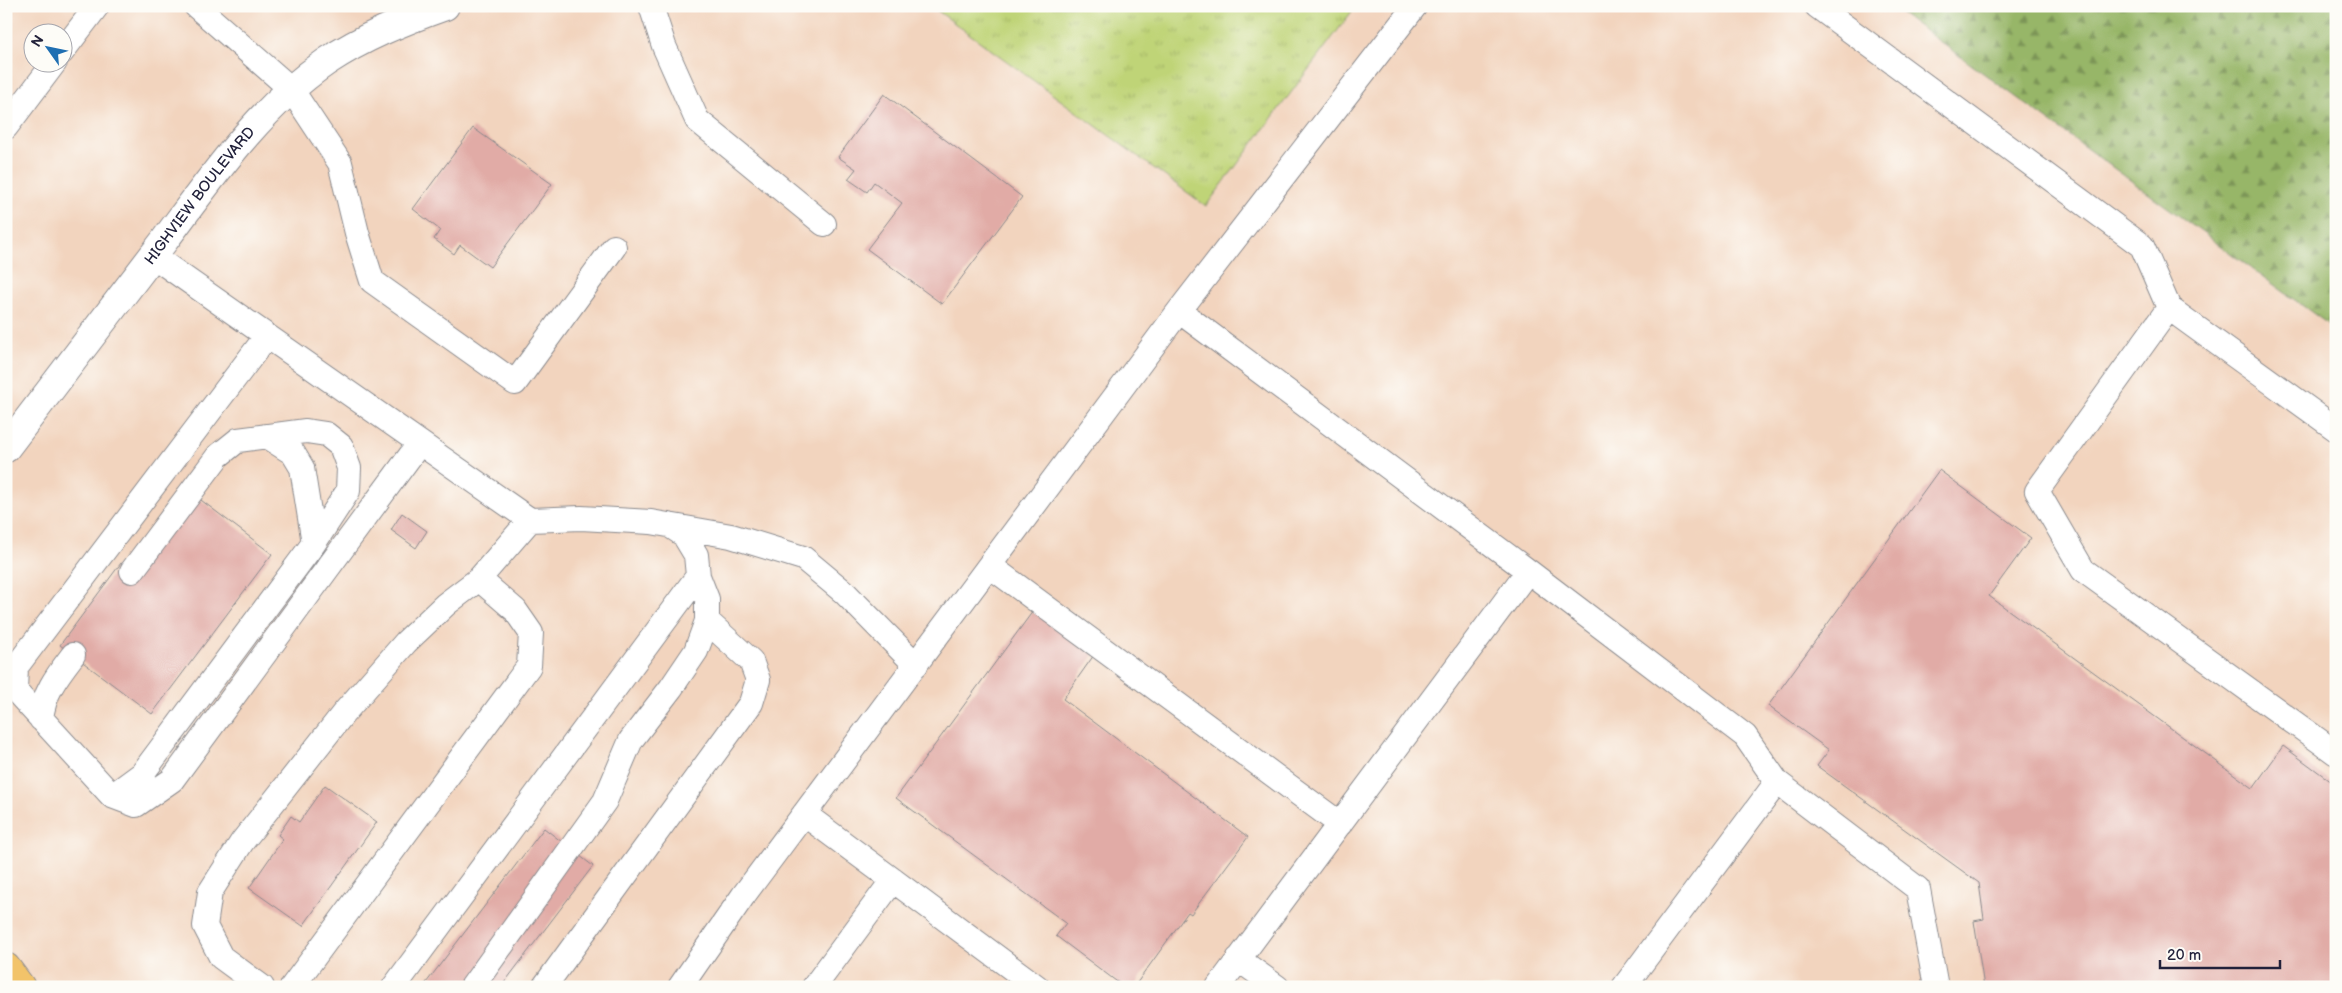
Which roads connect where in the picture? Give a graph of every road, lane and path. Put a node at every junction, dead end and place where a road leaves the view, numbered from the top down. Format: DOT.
graph roads {
  1 [pos="97,6"];
  2 [pos="196,6"];
  3 [pos="651,6"];
  4 [pos="1415,6"];
  5 [pos="1817,6"];
  6 [pos="438,7"];
  7 [pos="72,39"];
  8 [pos="47,72"];
  9 [pos="291,89"];
  10 [pos="6,127"];
  11 [pos="824,224"];
  12 [pos="614,247"];
  13 [pos="153,256"];
  14 [pos="2169,308"];
  15 [pos="1179,311"];
  16 [pos="266,336"];
  17 [pos="2336,429"];
  18 [pos="266,436"];
  19 [pos="419,444"];
  20 [pos="6,448"];
  21 [pos="530,520"];
  22 [pos="669,526"];
  23 [pos="314,543"];
  24 [pos="990,566"];
  25 [pos="132,571"];
  26 [pos="1528,571"];
  27 [pos="698,576"];
  28 [pos="479,579"];
  29 [pos="708,621"];
  30 [pos="72,655"];
  31 [pos="916,665"];
  32 [pos="41,719"];
  33 [pos="2336,753"];
  34 [pos="1777,782"];
  35 [pos="112,796"];
  36 [pos="804,814"];
  37 [pos="1340,824"];
  38 [pos="893,880"];
  39 [pos="1238,959"];
  40 [pos="6,967"];
  41 [pos="258,984"];
  42 [pos="21,987"];
  43 [pos="292,987"];
  44 [pos="394,987"];
  45 [pos="472,987"];
  46 [pos="544,987"];
  47 [pos="680,987"];
  48 [pos="814,987"];
  49 [pos="1036,987"];
  50 [pos="1218,987"];
  51 [pos="1277,987"];
  52 [pos="1624,987"];
  53 [pos="1936,987"];
  1 -- 7 [label="lane"];
  2 -- 9 [label="lane"];
  3 -- 11 [label="lane"];
  4 -- 15 [label="lane"];
  5 -- 14 [label="lane"];
  6 -- 9 [label="street, HIGHVIEW BOULEVARD"];
  8 -- 10 [label="lane"];
  9 -- 12 [label="lane"];
  9 -- 13 [label="street, HIGHVIEW BOULEVARD"];
  13 -- 16 [label="lane"];
  13 -- 20 [label="street, HIGHVIEW BOULEVARD"];
  14 -- 17 [label="lane"];
  14 -- 33 [label="lane"];
  15 -- 24 [label="lane"];
  15 -- 26 [label="lane"];
  16 -- 19 [label="lane"];
  16 -- 32 [label="lane"];
  18 -- 23 [label="lane"];
  18 -- 23 [label="lane"];
  18 -- 25 [label="lane"];
  19 -- 21 [label="lane"];
  19 -- 35 [label="lane"];
  21 -- 22 [label="lane"];
  21 -- 28 [label="lane"];
  22 -- 27 [label="lane"];
  22 -- 31 [label="lane"];
  23 -- 35 [label="lane"];
  24 -- 31 [label="lane"];
  24 -- 37 [label="lane"];
  26 -- 34 [label="lane"];
  26 -- 37 [label="lane"];
  27 -- 29 [label="lane"];
  27 -- 44 [label="lane"];
  28 -- 41 [label="lane"];
  28 -- 43 [label="lane"];
  29 -- 45 [label="lane"];
  29 -- 46 [label="lane"];
  30 -- 32 [label="lane"];
  31 -- 36 [label="lane"];
  32 -- 35 [label="lane"];
  34 -- 52 [label="lane"];
  34 -- 53 [label="lane"];
  36 -- 38 [label="lane"];
  36 -- 47 [label="lane"];
  37 -- 39 [label="lane"];
  38 -- 48 [label="lane"];
  38 -- 49 [label="lane"];
  39 -- 50 [label="lane"];
  39 -- 51 [label="lane"];
  40 -- 42 [label="main road"];
}
